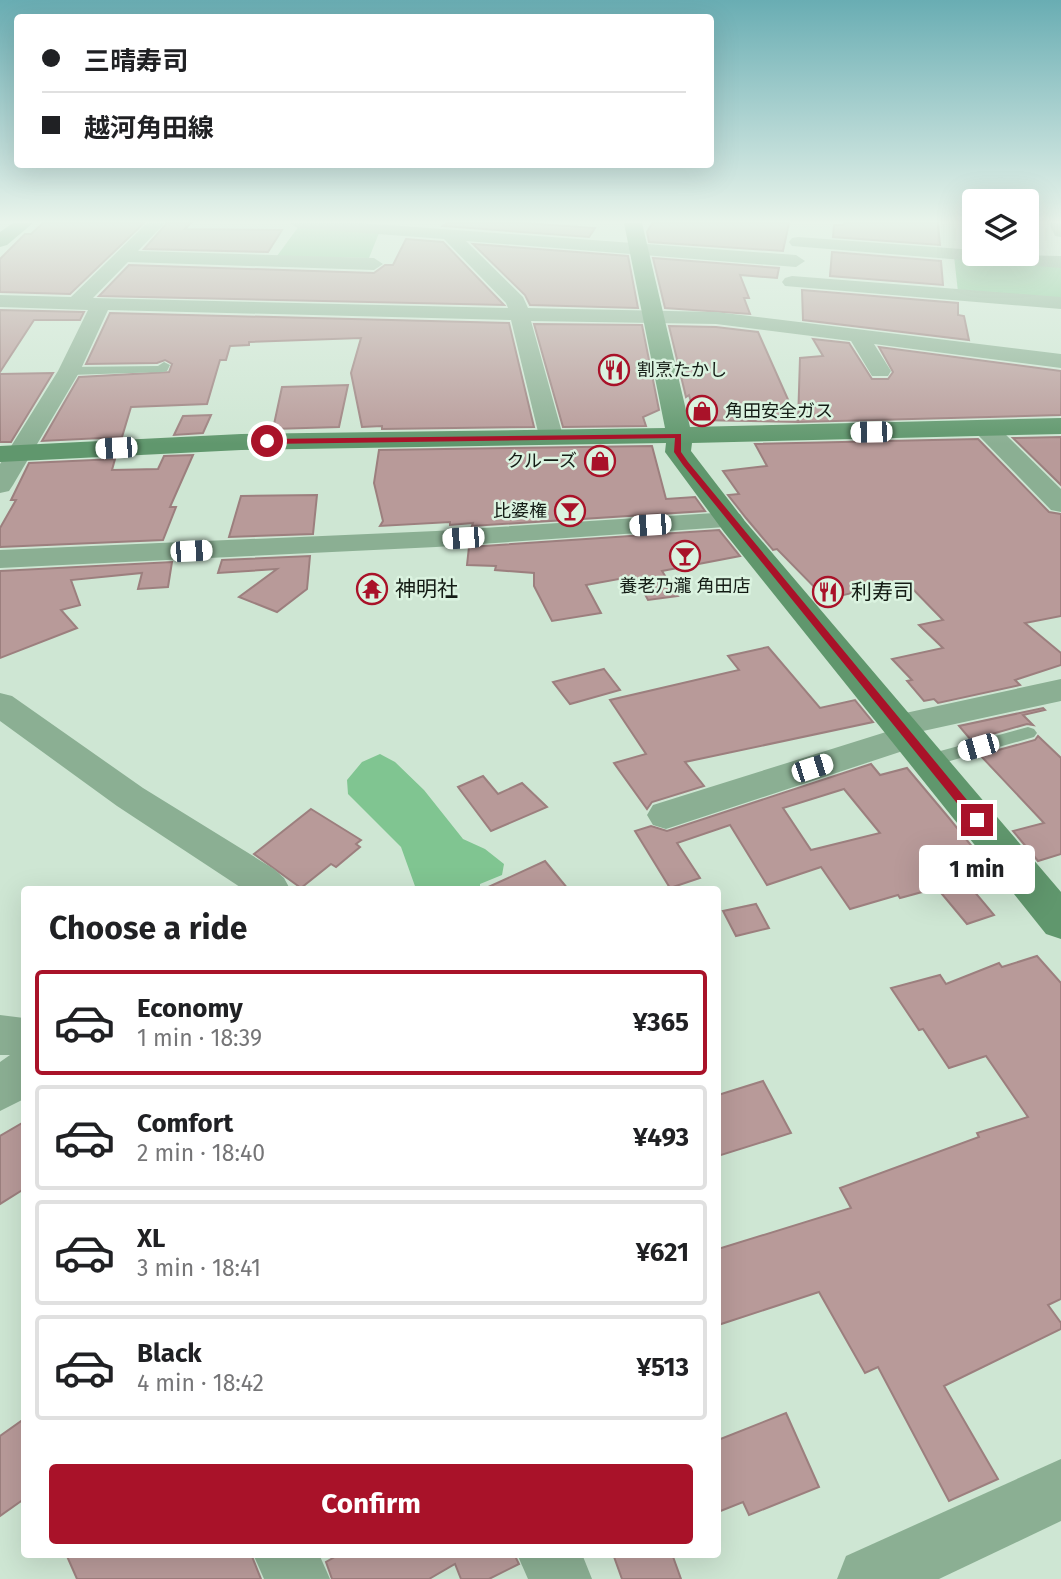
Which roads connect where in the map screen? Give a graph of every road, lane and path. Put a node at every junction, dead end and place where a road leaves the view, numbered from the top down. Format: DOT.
graph roads {
  1 [pos="83,297"];
  2 [pos="355,297"];
  3 [pos="512,297"];
  4 [pos="648,297"];
  5 [pos="790,297"];
  6 [pos="1037,297"];
  7 [pos="0,301"];
  8 [pos="77,303"];
  9 [pos="1061,303"];
  10 [pos="101,304"];
  11 [pos="347,311"];
  12 [pos="519,314"];
  13 [pos="652,317"];
  14 [pos="1061,317"];
  15 [pos="786,327"];
  16 [pos="857,334"];
  17 [pos="1061,360"];
  18 [pos="164,365"];
  19 [pos="69,371"];
  20 [pos="880,371"];
  21 [pos="1061,426"];
  22 [pos="986,429"];
  23 [pos="679,435"];
  24 [pos="551,436"];
  25 [pos="8,454"];
  26 [pos="0,485"];
  27 [pos="1061,504"];
  28 [pos="730,520"];
  29 [pos="0,559"];
  30 [pos="1061,690"];
  31 [pos="0,704"];
  32 [pos="1028,733"];
  33 [pos="912,741"];
  34 [pos="666,815"];
  35 [pos="267,886"];
  36 [pos="1057,910"];
  37 [pos="0,1035"];
  38 [pos="21,1037"];
  39 [pos="21,1073"];
  40 [pos="0,1090"];
  41 [pos="1061,1489"];
  42 [pos="287,1558"];
  43 [pos="551,1558"];
  44 [pos="298,1579"];
  45 [pos="560,1579"];
  46 [pos="869,1579"];
  1 -- 8 [label="street"];
  2 -- 11 [label="street"];
  3 -- 12 [label="street"];
  4 -- 13 [label="main road"];
  5 -- 15 [label="street"];
  6 -- 9 [label="street"];
  7 -- 8 [label="street"];
  8 -- 10 [label="street"];
  9 -- 14 [label="street"];
  10 -- 11 [label="street"];
  10 -- 19 [label="street"];
  11 -- 12 [label="street"];
  12 -- 13 [label="street"];
  12 -- 24 [label="street"];
  13 -- 15 [label="street"];
  13 -- 23 [label="main road"];
  15 -- 16 [label="street"];
  16 -- 17 [label="street"];
  16 -- 20 [label="street"];
  18 -- 19 [label="lane"];
  19 -- 25 [label="street"];
  21 -- 22 [label="main road"];
  22 -- 23 [label="main road"];
  22 -- 27 [label="street"];
  23 -- 24 [label="main road"];
  23 -- 28 [label="main road"];
  24 -- 25 [label="main road"];
  25 -- 26 [label="street"];
  28 -- 29 [label="street"];
  28 -- 33 [label="main road"];
  30 -- 33 [label="street"];
  31 -- 35 [label="street"];
  32 -- 33 [label="lane"];
  33 -- 34 [label="street"];
  33 -- 36 [label="main road"];
  37 -- 38 [label="street"];
  39 -- 40 [label="street"];
  41 -- 46 [label="street"];
  42 -- 44 [label="street"];
  43 -- 45 [label="street"];
}
